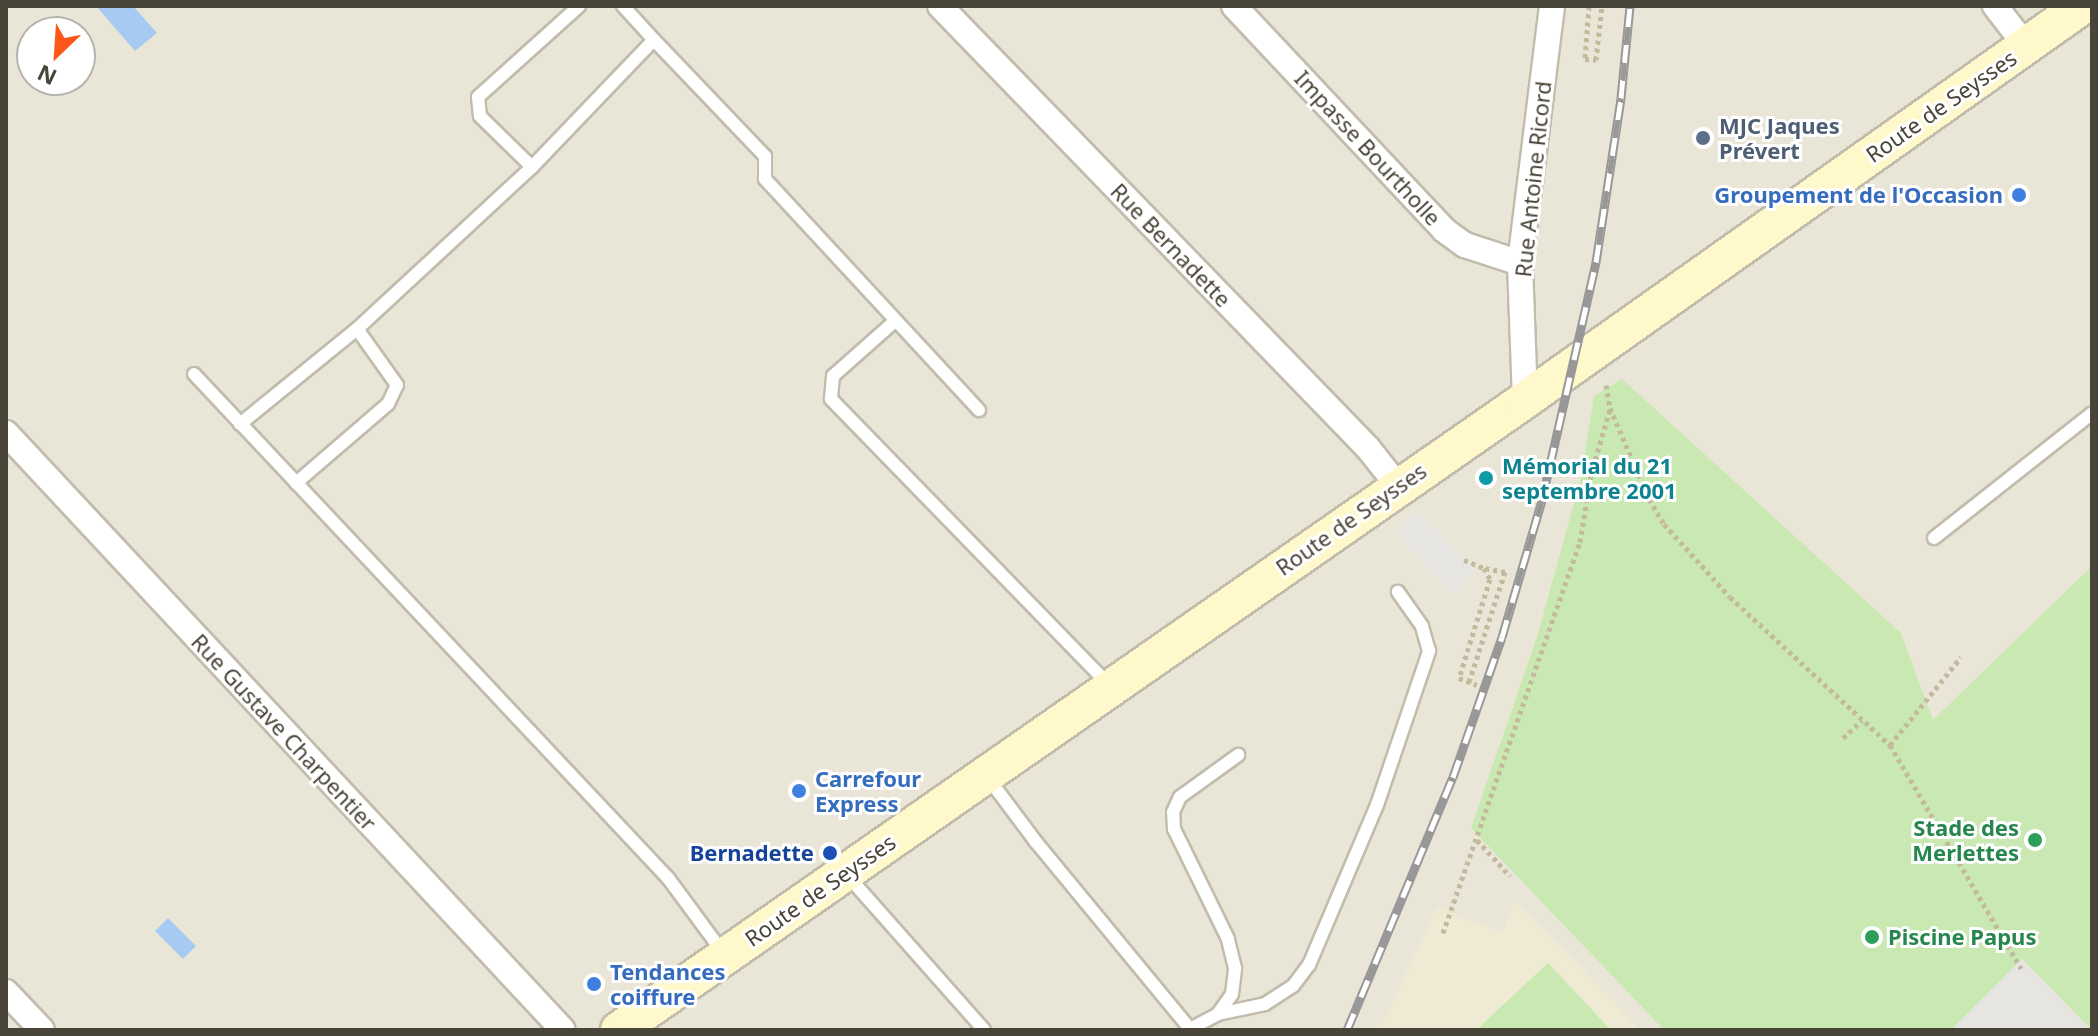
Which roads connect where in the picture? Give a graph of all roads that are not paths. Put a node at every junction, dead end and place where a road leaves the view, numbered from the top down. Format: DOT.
graph roads {
  1 [pos="579,6"];
  2 [pos="623,6"];
  3 [pos="940,6"];
  4 [pos="1234,6"];
  5 [pos="1552,6"];
  6 [pos="1995,6"];
  7 [pos="2082,6"];
  8 [pos="654,40"];
  9 [pos="2026,46"];
  10 [pos="532,167"];
  11 [pos="1520,263"];
  12 [pos="895,321"];
  13 [pos="357,329"];
  14 [pos="194,374"];
  15 [pos="1525,400"];
  16 [pos="979,410"];
  17 [pos="2092,413"];
  18 [pos="240,424"];
  19 [pos="6,433"];
  20 [pos="296,483"];
  21 [pos="1398,486"];
  22 [pos="1934,538"];
  23 [pos="1398,592"];
  24 [pos="1110,686"];
  25 [pos="1238,755"];
  26 [pos="986,773"];
  27 [pos="845,872"];
  28 [pos="726,956"];
  29 [pos="6,992"];
  30 [pos="1218,1014"];
  31 [pos="42,1030"];
  32 [pos="563,1030"];
  33 [pos="619,1030"];
  34 [pos="984,1030"];
  1 -- 10 [label="lane"];
  2 -- 8 [label="lane"];
  3 -- 21 [label="street, Rue Bernadette"];
  4 -- 11 [label="street, Impasse Bourtholle"];
  5 -- 11 [label="street, Rue Antoine Ricord"];
  6 -- 9 [label="street"];
  7 -- 9 [label="main road, Route de Seysses"];
  8 -- 10 [label="lane"];
  8 -- 12 [label="lane"];
  9 -- 15 [label="main road, Route de Seysses"];
  10 -- 13 [label="lane"];
  11 -- 15 [label="street, Rue Antoine Ricord"];
  12 -- 16 [label="lane"];
  12 -- 24 [label="lane"];
  13 -- 18 [label="lane"];
  13 -- 20 [label="lane"];
  14 -- 18 [label="lane"];
  15 -- 21 [label="main road, Route de Seysses"];
  17 -- 22 [label="lane"];
  18 -- 20 [label="lane"];
  19 -- 32 [label="street, Rue Gustave Charpentier"];
  20 -- 28 [label="lane"];
  21 -- 24 [label="main road, Route de Seysses"];
  23 -- 30 [label="lane"];
  24 -- 26 [label="main road, Route de Seysses"];
  25 -- 30 [label="lane"];
  26 -- 27 [label="main road, Route de Seysses"];
  26 -- 30 [label="lane"];
  27 -- 28 [label="main road, Route de Seysses"];
  27 -- 34 [label="lane"];
  28 -- 33 [label="main road, Route de Seysses"];
  29 -- 31 [label="street"];
}
